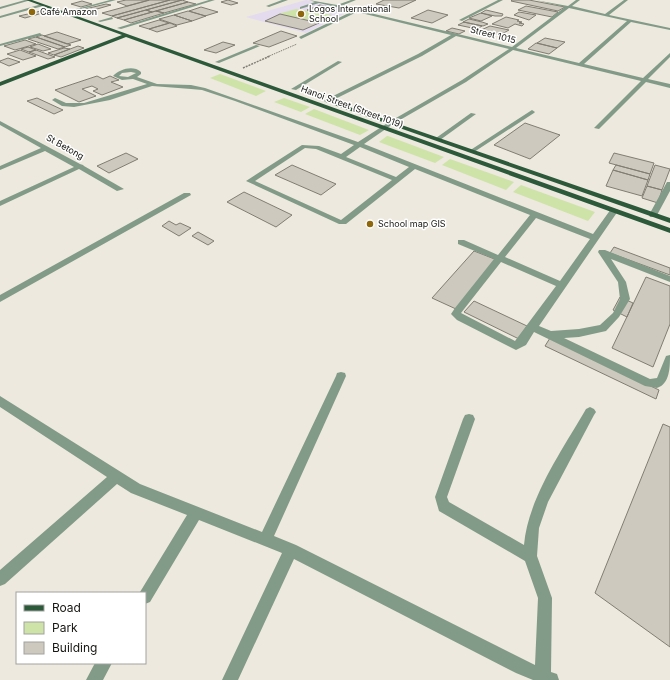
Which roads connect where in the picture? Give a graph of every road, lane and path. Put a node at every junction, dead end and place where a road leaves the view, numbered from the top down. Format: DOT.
graph roads {
  1 [pos="114,0"];
  2 [pos="213,0"];
  3 [pos="286,0"];
  4 [pos="311,0"];
  5 [pos="354,0"];
  6 [pos="501,0"];
  7 [pos="536,0"];
  8 [pos="578,0"];
  9 [pos="626,0"];
  10 [pos="30,1"];
  11 [pos="41,1"];
  12 [pos="319,2"];
  13 [pos="268,6"];
  14 [pos="338,6"];
  15 [pos="569,7"];
  16 [pos="0,8"];
  17 [pos="301,8"];
  18 [pos="352,9"];
  19 [pos="358,10"];
  20 [pos="71,11"];
  21 [pos="606,15"];
  22 [pos="0,18"];
  23 [pos="112,18"];
  24 [pos="461,20"];
  25 [pos="630,20"];
  26 [pos="100,21"];
  27 [pos="314,26"];
  28 [pos="119,28"];
  29 [pos="670,29"];
  30 [pos="135,33"];
  31 [pos="40,34"];
  32 [pos="456,34"];
  33 [pos="126,36"];
  34 [pos="301,38"];
  35 [pos="0,45"];
  36 [pos="258,46"];
  37 [pos="514,48"];
  38 [pos="670,54"];
  39 [pos="217,62"];
  40 [pos="340,62"];
  41 [pos="580,65"];
  42 [pos="239,70"];
  43 [pos="133,77"];
  44 [pos="644,80"];
  45 [pos="0,84"];
  46 [pos="151,85"];
  47 [pos="670,86"];
  48 [pos="294,89"];
  49 [pos="55,100"];
  50 [pos="327,101"];
  51 [pos="532,112"];
  52 [pos="473,114"];
  53 [pos="0,122"];
  54 [pos="391,123"];
  55 [pos="384,128"];
  56 [pos="597,128"];
  57 [pos="323,131"];
  58 [pos="438,139"];
  59 [pos="360,144"];
  60 [pos="317,147"];
  61 [pos="46,148"];
  62 [pos="472,151"];
  63 [pos="341,156"];
  64 [pos="81,166"];
  65 [pos="415,166"];
  66 [pos="0,168"];
  67 [pos="397,180"];
  68 [pos="670,184"];
  69 [pos="120,189"];
  70 [pos="187,195"];
  71 [pos="0,204"];
  72 [pos="614,211"];
  73 [pos="535,214"];
  74 [pos="653,215"];
  75 [pos="670,221"];
  76 [pos="670,231"];
  77 [pos="595,238"];
  78 [pos="461,242"];
  79 [pos="588,247"];
  80 [pos="602,252"];
  81 [pos="500,259"];
  82 [pos="670,279"];
  83 [pos="562,285"];
  84 [pos="0,299"];
  85 [pos="533,327"];
  86 [pos="550,335"];
  87 [pos="670,359"];
  88 [pos="341,376"];
  89 [pos="2,406"];
  90 [pos="590,412"];
  91 [pos="469,418"];
  92 [pos="117,476"];
  93 [pos="196,513"];
  94 [pos="266,540"];
  95 [pos="291,550"];
  96 [pos="530,556"];
  97 [pos="0,579"];
  98 [pos="146,595"];
  99 [pos="103,664"];
  100 [pos="546,678"];
  101 [pos="94,680"];
  102 [pos="230,680"];
  1 -- 20 [label="street"];
  2 -- 28 [label="street"];
  3 -- 13 [label="street"];
  4 -- 12 [label="street, Street 1015"];
  5 -- 14 [label="street"];
  6 -- 24 [label="street"];
  7 -- 15 [label="street"];
  8 -- 15 [label="street"];
  9 -- 21 [label="street"];
  10 -- 11 [label="main road, Hanoi Street (Street 1019)"];
  10 -- 16 [label="street"];
  11 -- 20 [label="main road, Hanoi Street (Street 1019)"];
  11 -- 22 [label="street"];
  11 -- 33 [label="main road, Hanoi Street (Street 1019)"];
  12 -- 14 [label="street, Street 1015"];
  12 -- 17 [label="street"];
  14 -- 18 [label="street, Street 1015"];
  15 -- 21 [label="street"];
  15 -- 37 [label="street"];
  18 -- 19 [label="street, Street 1015"];
  18 -- 27 [label="street"];
  19 -- 32 [label="street, Street 1015"];
  19 -- 34 [label="street"];
  20 -- 26 [label="main road, Hanoi Street (Street 1019)"];
  21 -- 25 [label="street"];
  23 -- 26 [label="street"];
  25 -- 29 [label="street"];
  25 -- 41 [label="street"];
  26 -- 28 [label="main road, Hanoi Street (Street 1019)"];
  28 -- 30 [label="main road, Hanoi Street (Street 1019)"];
  30 -- 33 [label="main road"];
  30 -- 39 [label="main road, Hanoi Street (Street 1019)"];
  31 -- 35 [label="street"];
  32 -- 37 [label="street, Street 1015"];
  32 -- 50 [label="street"];
  33 -- 45 [label="main road"];
  33 -- 55 [label="main road, Hanoi Street (Street 1019)"];
  34 -- 42 [label="path"];
  36 -- 39 [label="street"];
  37 -- 41 [label="street, Street 1015"];
  37 -- 54 [label="street"];
  38 -- 44 [label="street"];
  39 -- 42 [label="main road, Hanoi Street (Street 1019)"];
  40 -- 48 [label="street"];
  41 -- 44 [label="street, Street 1015"];
  42 -- 48 [label="main road, Hanoi Street (Street 1019)"];
  43 -- 46 [label="street"];
  44 -- 47 [label="street, Street 1015"];
  44 -- 56 [label="street"];
  46 -- 49 [label="street"];
  46 -- 57 [label="street"];
  48 -- 50 [label="main road, Hanoi Street (Street 1019)"];
  50 -- 54 [label="main road, Hanoi Street (Street 1019)"];
  51 -- 62 [label="street"];
  52 -- 58 [label="street"];
  53 -- 61 [label="street, St Betong"];
  54 -- 55 [label="street"];
  54 -- 58 [label="main road, Hanoi Street (Street 1019)"];
  55 -- 59 [label="street"];
  55 -- 72 [label="main road, Hanoi Street (Street 1019)"];
  57 -- 59 [label="street"];
  57 -- 60 [label="street"];
  58 -- 62 [label="main road, Hanoi Street (Street 1019)"];
  59 -- 63 [label="street"];
  59 -- 65 [label="street"];
  60 -- 63 [label="street"];
  60 -- 67 [label="street"];
  61 -- 64 [label="street, St Betong"];
  61 -- 66 [label="street"];
  62 -- 74 [label="main road, Hanoi Street (Street 1019)"];
  63 -- 67 [label="street"];
  64 -- 69 [label="street, St Betong"];
  64 -- 71 [label="street"];
  65 -- 67 [label="street"];
  65 -- 73 [label="street"];
  68 -- 74 [label="street"];
  70 -- 84 [label="street"];
  72 -- 76 [label="main road, Hanoi Street (Street 1019)"];
  72 -- 77 [label="street"];
  73 -- 77 [label="street"];
  73 -- 81 [label="street"];
  74 -- 75 [label="main road, Hanoi Street (Street 1019)"];
  77 -- 79 [label="street"];
  78 -- 81 [label="street"];
  79 -- 80 [label="street"];
  79 -- 83 [label="street"];
  80 -- 82 [label="street"];
  80 -- 86 [label="street"];
  81 -- 83 [label="street"];
  81 -- 85 [label="street"];
  83 -- 85 [label="street"];
  85 -- 86 [label="street"];
  86 -- 87 [label="street"];
  88 -- 94 [label="street"];
  89 -- 92 [label="street"];
  90 -- 96 [label="street"];
  91 -- 96 [label="street"];
  92 -- 93 [label="street"];
  92 -- 97 [label="street"];
  93 -- 94 [label="street"];
  93 -- 98 [label="street"];
  94 -- 95 [label="street"];
  95 -- 100 [label="street"];
  95 -- 102 [label="street"];
  96 -- 100 [label="street"];
  99 -- 101 [label="street"];
}
